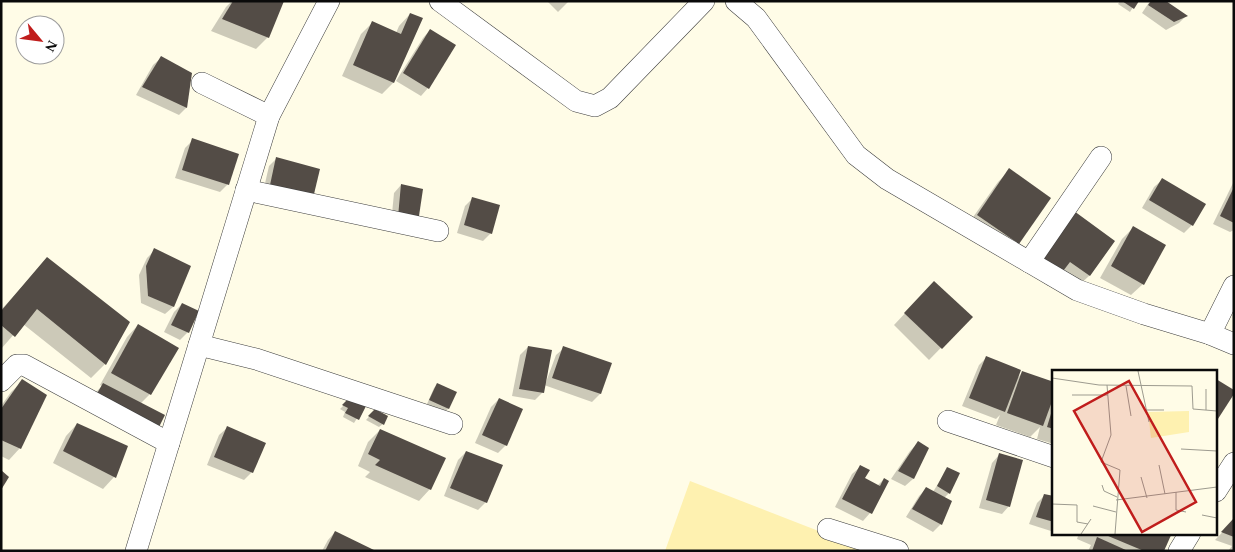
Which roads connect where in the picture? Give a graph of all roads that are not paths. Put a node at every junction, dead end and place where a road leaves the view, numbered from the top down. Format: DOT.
graph roads {
  1 [pos="330,1"];
  2 [pos="440,1"];
  3 [pos="704,1"];
  4 [pos="736,1"];
  5 [pos="202,83"];
  6 [pos="269,116"];
  7 [pos="1101,157"];
  8 [pos="246,190"];
  9 [pos="438,231"];
  10 [pos="1029,262"];
  11 [pos="1234,286"];
  12 [pos="1210,334"];
  13 [pos="1234,344"];
  14 [pos="199,345"];
  15 [pos="1,380"];
  16 [pos="948,421"];
  17 [pos="452,424"];
  18 [pos="169,443"];
  19 [pos="1052,456"];
  20 [pos="1234,463"];
  21 [pos="1218,488"];
  22 [pos="828,529"];
  23 [pos="1189,534"];
  24 [pos="136,551"];
  25 [pos="898,551"];
  26 [pos="1179,551"];
  1 -- 6 [label="street"];
  2 -- 3 [label="street"];
  4 -- 10 [label="street"];
  5 -- 6 [label="street"];
  6 -- 8 [label="street"];
  7 -- 10 [label="street"];
  8 -- 9 [label="street"];
  8 -- 14 [label="street"];
  10 -- 12 [label="street"];
  11 -- 12 [label="street"];
  12 -- 13 [label="street"];
  14 -- 17 [label="street"];
  14 -- 18 [label="street"];
  15 -- 18 [label="street"];
  16 -- 19 [label="street"];
  18 -- 24 [label="street"];
  20 -- 21 [label="street"];
  22 -- 25 [label="street"];
  23 -- 26 [label="street"];
}
